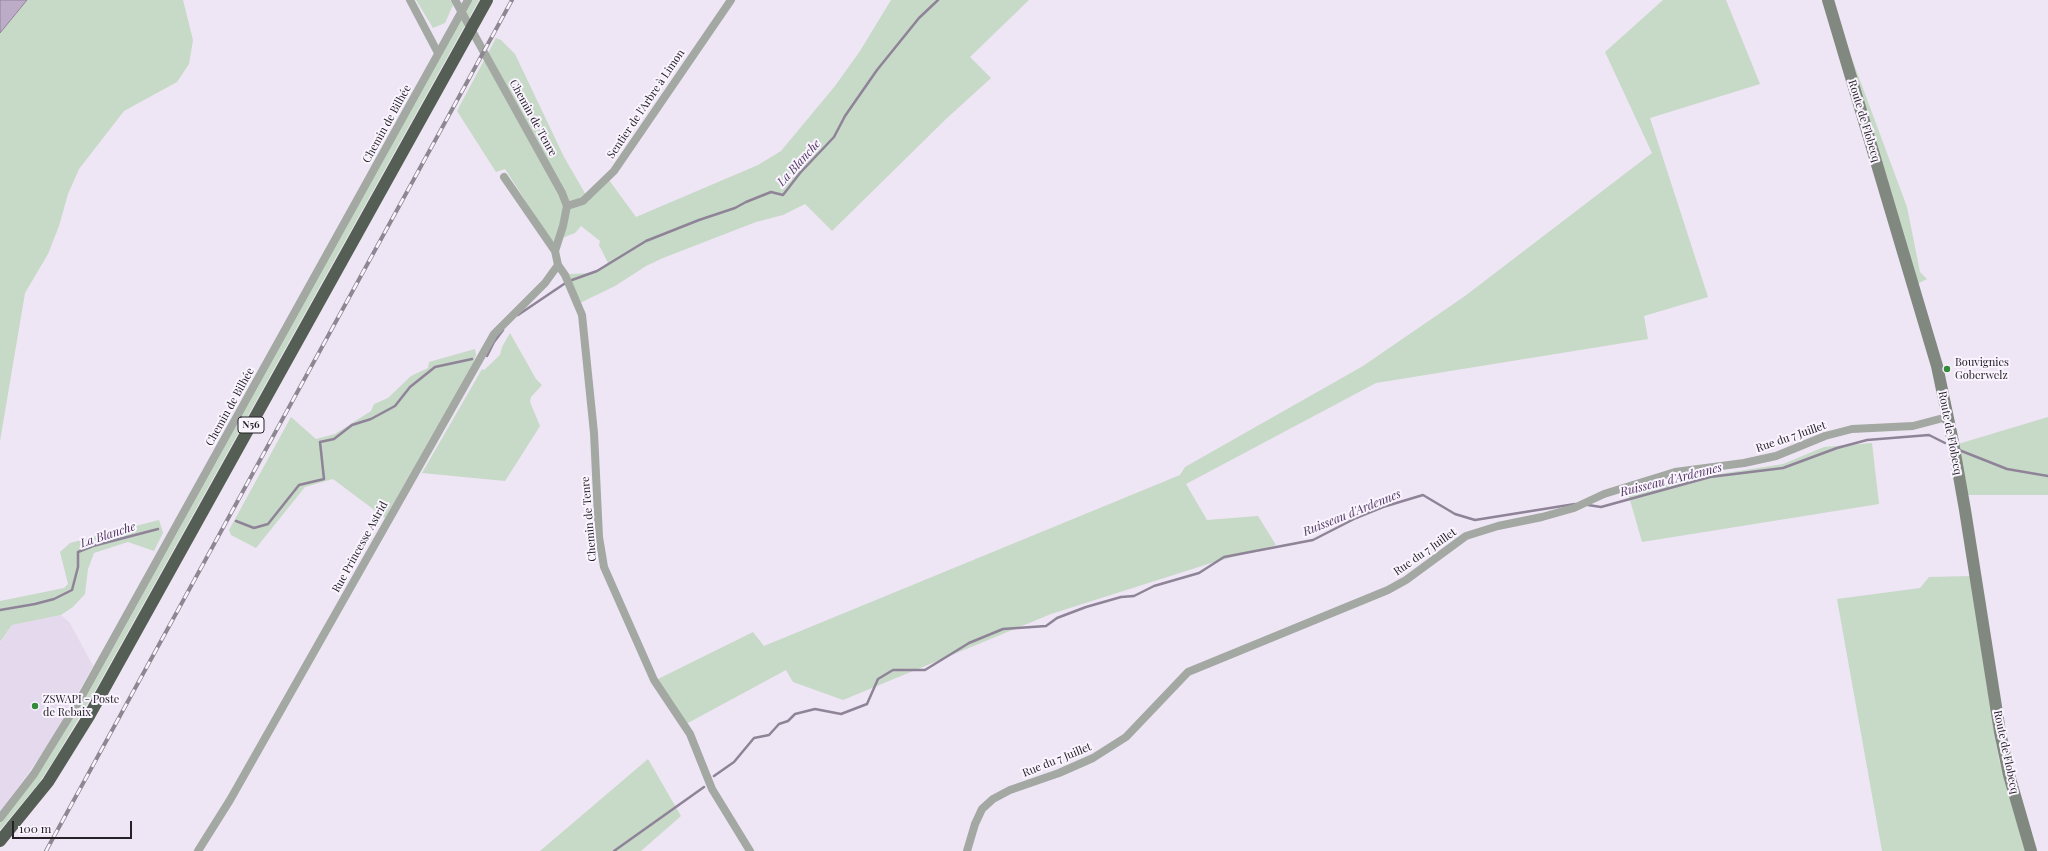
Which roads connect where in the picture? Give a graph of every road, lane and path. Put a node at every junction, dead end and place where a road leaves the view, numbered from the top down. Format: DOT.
graph roads {
  1 [pos="410,0"];
  2 [pos="455,0"];
  3 [pos="468,0"];
  4 [pos="487,0"];
  5 [pos="731,0"];
  6 [pos="1828,0"];
  7 [pos="438,54"];
  8 [pos="504,177"];
  9 [pos="567,206"];
  10 [pos="555,251"];
  11 [pos="558,265"];
  12 [pos="1947,417"];
  13 [pos="0,818"];
  14 [pos="0,841"];
  15 [pos="198,851"];
  16 [pos="750,851"];
  17 [pos="967,851"];
  18 [pos="2031,851"];
  1 -- 7 [label="street"];
  2 -- 9 [label="street, Chemin de Tenre"];
  3 -- 7 [label="street, Chemin de Bilhée"];
  4 -- 14 [label="highway, N56"];
  5 -- 9 [label="street, Sentier de l'Arbre à Limon"];
  6 -- 12 [label="street, Route de Flobecq"];
  7 -- 13 [label="street, Chemin de Bilhée"];
  8 -- 10 [label="street, Chemin de Tenre"];
  9 -- 10 [label="street, Chemin de Tenre"];
  10 -- 11 [label="street, Chemin de Tenre"];
  11 -- 15 [label="street, Rue Princesse Astrid"];
  11 -- 16 [label="street, Chemin de Tenre"];
  12 -- 17 [label="street, Rue du 7 Juillet"];
  12 -- 18 [label="street, Route de Flobecq"];
}
